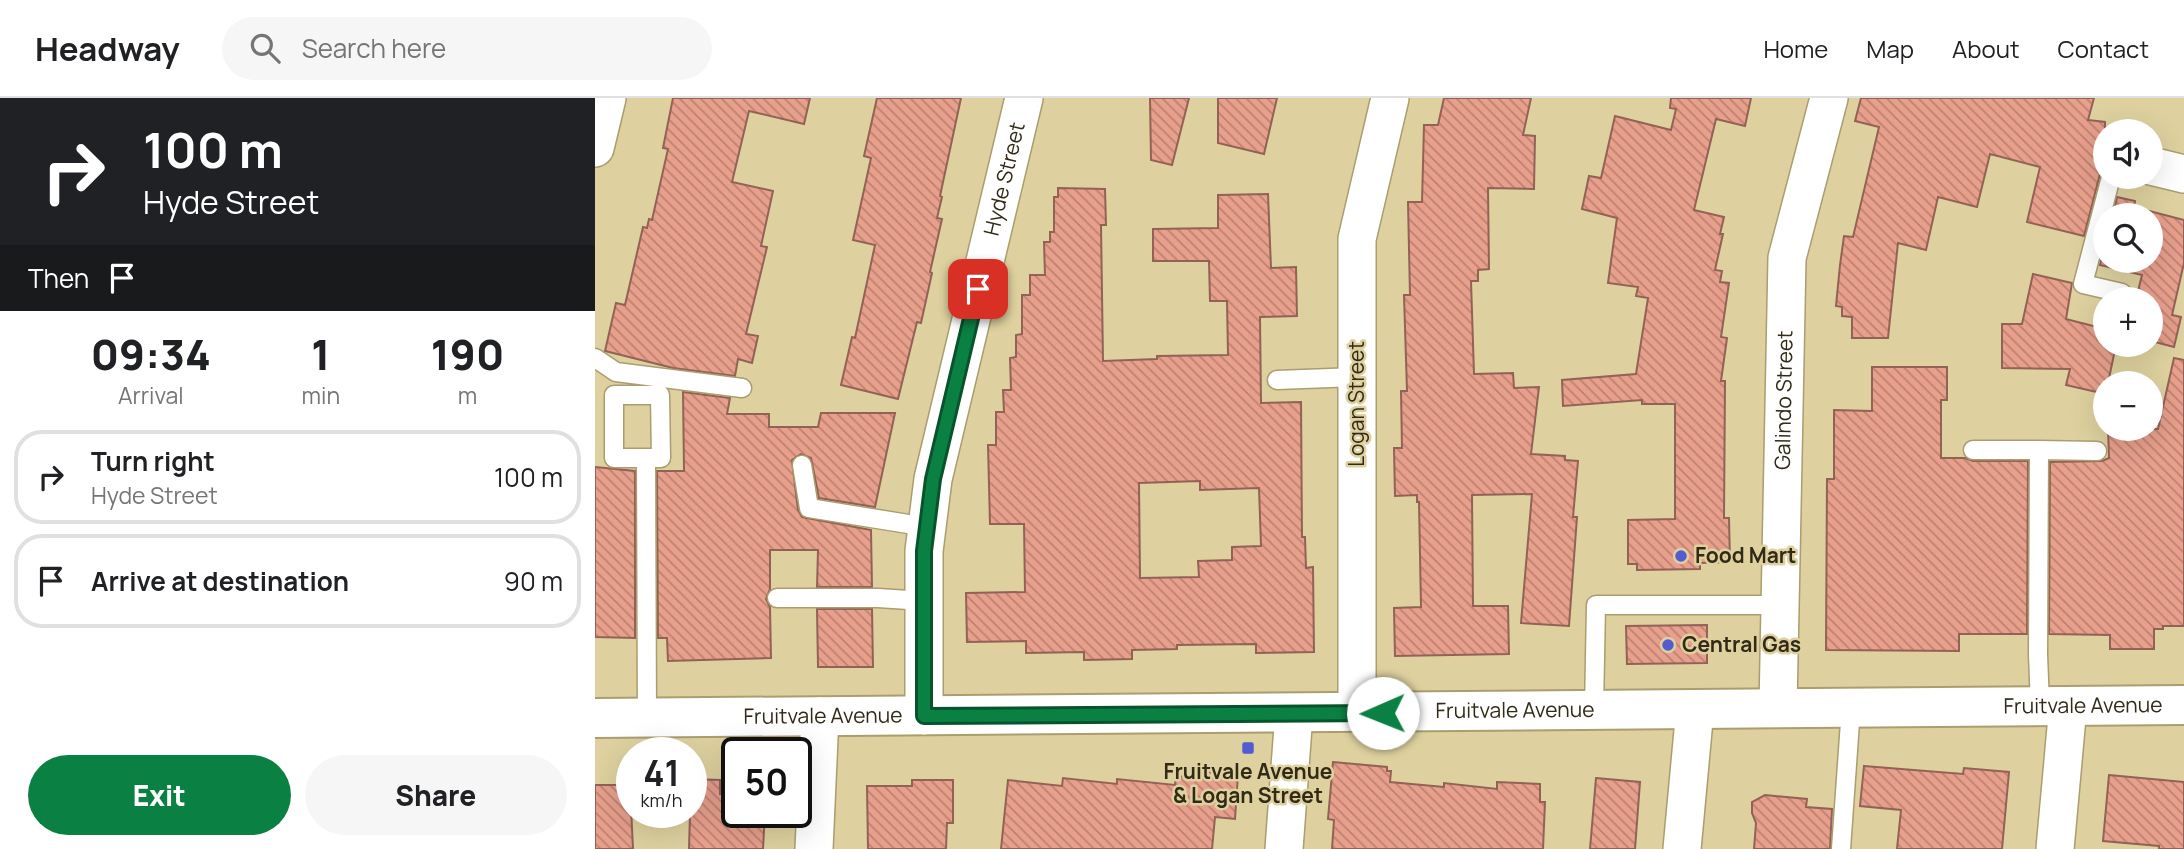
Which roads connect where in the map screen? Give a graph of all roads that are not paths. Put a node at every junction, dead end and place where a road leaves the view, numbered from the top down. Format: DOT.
graph roads {
  1 [pos="607,98"];
  2 [pos="1024,98"];
  3 [pos="1390,98"];
  4 [pos="1829,98"];
  5 [pos="595,148"];
  6 [pos="2163,169"];
  7 [pos="2184,174"];
  8 [pos="2108,189"];
  9 [pos="2096,287"];
  10 [pos="595,358"];
  11 [pos="1357,377"];
  12 [pos="1277,380"];
  13 [pos="742,387"];
  14 [pos="1973,450"];
  15 [pos="2039,450"];
  16 [pos="2097,452"];
  17 [pos="646,458"];
  18 [pos="802,464"];
  19 [pos="927,527"];
  20 [pos="777,598"];
  21 [pos="924,601"];
  22 [pos="1780,605"];
  23 [pos="2184,705"];
  24 [pos="2054,706"];
  25 [pos="1778,708"];
  26 [pos="1851,708"];
  27 [pos="1695,709"];
  28 [pos="1594,710"];
  29 [pos="1294,713"];
  30 [pos="1357,713"];
  31 [pos="820,716"];
  32 [pos="924,716"];
  33 [pos="595,718"];
  34 [pos="646,718"];
  35 [pos="814,849"];
  36 [pos="1284,849"];
  37 [pos="1682,849"];
  38 [pos="1841,849"];
  39 [pos="2055,849"];
  1 -- 5 [label="street"];
  2 -- 19 [label="street, Hyde Street"];
  3 -- 11 [label="street, Logan Street"];
  4 -- 22 [label="street, Galindo Street"];
  6 -- 7 [label="street"];
  8 -- 9 [label="lane"];
  10 -- 13 [label="lane"];
  11 -- 12 [label="lane"];
  11 -- 30 [label="street, Logan Street"];
  14 -- 15 [label="lane"];
  15 -- 16 [label="lane"];
  15 -- 24 [label="lane"];
  17 -- 34 [label="lane"];
  18 -- 19 [label="lane"];
  19 -- 21 [label="street, Hyde Street"];
  20 -- 21 [label="lane"];
  21 -- 32 [label="street, Hyde Street"];
  22 -- 25 [label="street, Galindo Street"];
  22 -- 28 [label="lane"];
  23 -- 24 [label="main road, Fruitvale Avenue"];
  24 -- 26 [label="main road, Fruitvale Avenue"];
  24 -- 39 [label="street"];
  25 -- 26 [label="main road, Fruitvale Avenue"];
  25 -- 27 [label="main road, Fruitvale Avenue"];
  26 -- 38 [label="lane"];
  27 -- 28 [label="main road, Fruitvale Avenue"];
  27 -- 37 [label="street"];
  28 -- 30 [label="main road, Fruitvale Avenue"];
  29 -- 30 [label="main road, Fruitvale Avenue"];
  29 -- 32 [label="main road, Fruitvale Avenue"];
  29 -- 36 [label="street"];
  31 -- 32 [label="main road, Fruitvale Avenue"];
  31 -- 34 [label="main road, Fruitvale Avenue"];
  31 -- 35 [label="street"];
  33 -- 34 [label="main road, Fruitvale Avenue"];
}
